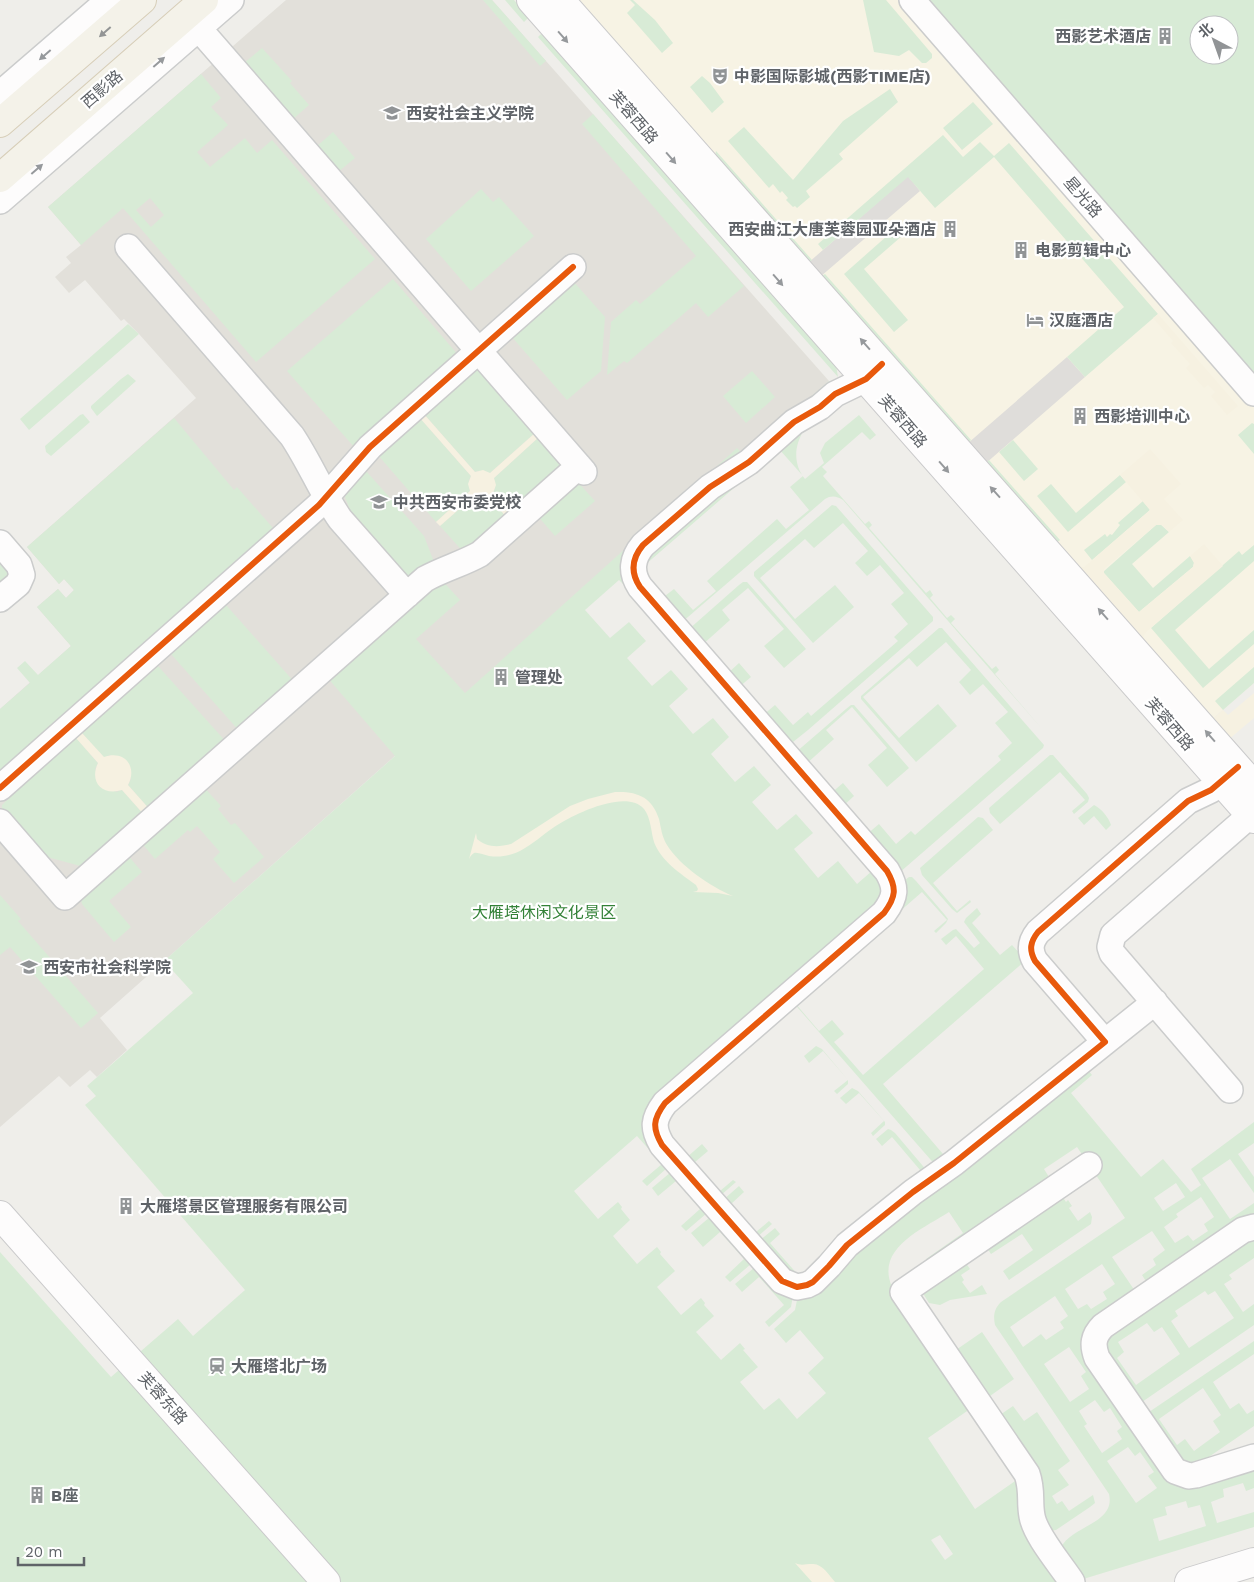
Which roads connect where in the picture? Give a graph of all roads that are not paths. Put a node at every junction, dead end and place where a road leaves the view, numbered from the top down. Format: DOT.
graph roads {
  1 [pos="109,0"];
  2 [pos="142,0"];
  3 [pos="231,0"];
  4 [pos="530,0"];
  5 [pos="560,0"];
  6 [pos="912,0"];
  7 [pos="196,15"];
  8 [pos="0,94"];
  9 [pos="0,123"];
  10 [pos="0,178"];
  11 [pos="0,201"];
  12 [pos="128,247"];
  13 [pos="573,267"];
  14 [pos="479,351"];
  15 [pos="874,372"];
  16 [pos="1254,393"];
  17 [pos="327,498"];
  18 [pos="0,544"];
  19 [pos="407,595"];
  20 [pos="0,599"];
  21 [pos="1238,779"];
  22 [pos="0,788"];
  23 [pos="1253,816"];
  24 [pos="0,822"];
  25 [pos="1154,1002"];
  26 [pos="1105,1042"];
  27 [pos="1230,1090"];
  28 [pos="1089,1165"];
  29 [pos="0,1215"];
  30 [pos="1254,1227"];
  31 [pos="1254,1457"];
  32 [pos="1254,1562"];
  33 [pos="326,1582"];
  34 [pos="1072,1582"];
  35 [pos="1189,1582"];
  1 -- 8 [label="street, one-way"];
  2 -- 9 [label="main road, one-way"];
  3 -- 7 [label="street"];
  4 -- 15 [label="main road, 芙蓉西路, one-way"];
  15 -- 5 [label="main road, 芙蓉西路, one-way"];
  6 -- 16 [label="street, 星光路"];
  7 -- 10 [label="main road, 西影路"];
  11 -- 7 [label="street, one-way"];
  7 -- 14 [label="street"];
  12 -- 17 [label="street"];
  13 -- 14 [label="street"];
  14 -- 17 [label="street"];
  14 -- 19 [label="street"];
  15 -- 21 [label="main road, 芙蓉西路"];
  15 -- 26 [label="street"];
  17 -- 19 [label="street"];
  17 -- 22 [label="street"];
  18 -- 20 [label="street"];
  19 -- 24 [label="street"];
  21 -- 23 [label="main road, 芙蓉西路"];
  21 -- 26 [label="street"];
  23 -- 25 [label="street"];
  25 -- 26 [label="street"];
  25 -- 27 [label="street"];
  28 -- 34 [label="street"];
  29 -- 33 [label="main road, 芙蓉东路"];
  30 -- 31 [label="street"];
  32 -- 35 [label="main road"];
}
